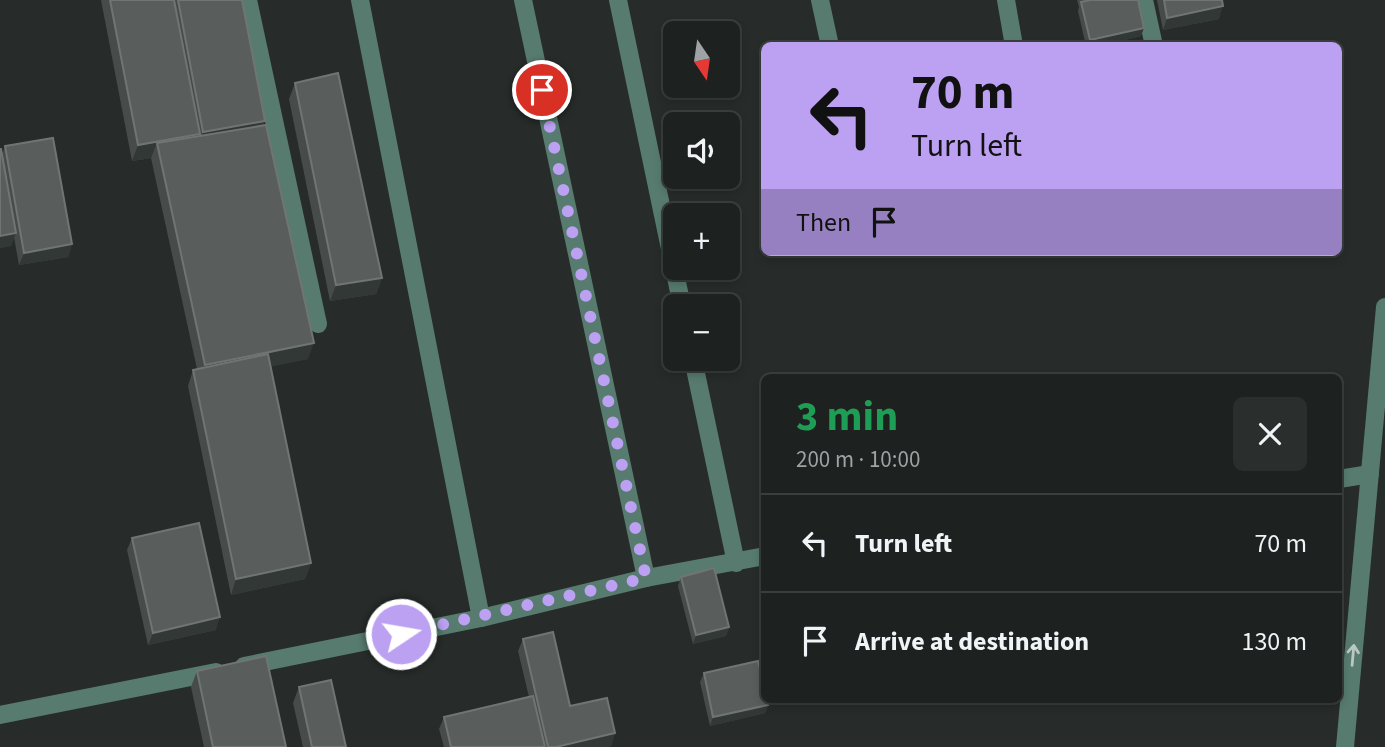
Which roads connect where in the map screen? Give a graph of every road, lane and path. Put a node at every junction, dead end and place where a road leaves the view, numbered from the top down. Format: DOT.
graph roads {
  1 [pos="248,0"];
  2 [pos="360,0"];
  3 [pos="523,0"];
  4 [pos="618,0"];
  5 [pos="820,0"];
  6 [pos="1006,0"];
  7 [pos="1144,0"];
  8 [pos="829,42"];
  9 [pos="1013,42"];
  10 [pos="1153,42"];
  11 [pos="679,294"];
  12 [pos="1385,307"];
  13 [pos="318,324"];
  14 [pos="696,371"];
  15 [pos="1370,474"];
  16 [pos="1342,479"];
  17 [pos="761,557"];
  18 [pos="736,563"];
  19 [pos="646,578"];
  20 [pos="481,618"];
  21 [pos="0,715"];
  22 [pos="1345,747"];
  1 -- 13 [label="street"];
  2 -- 20 [label="street"];
  3 -- 19 [label="street"];
  4 -- 11 [label="street"];
  5 -- 8 [label="street"];
  6 -- 9 [label="street"];
  7 -- 10 [label="street"];
  12 -- 15 [label="street"];
  14 -- 18 [label="street"];
  15 -- 16 [label="street"];
  22 -- 15 [label="street, one-way"];
  17 -- 18 [label="street"];
  18 -- 19 [label="street"];
  19 -- 20 [label="street"];
  20 -- 21 [label="street"];
}
